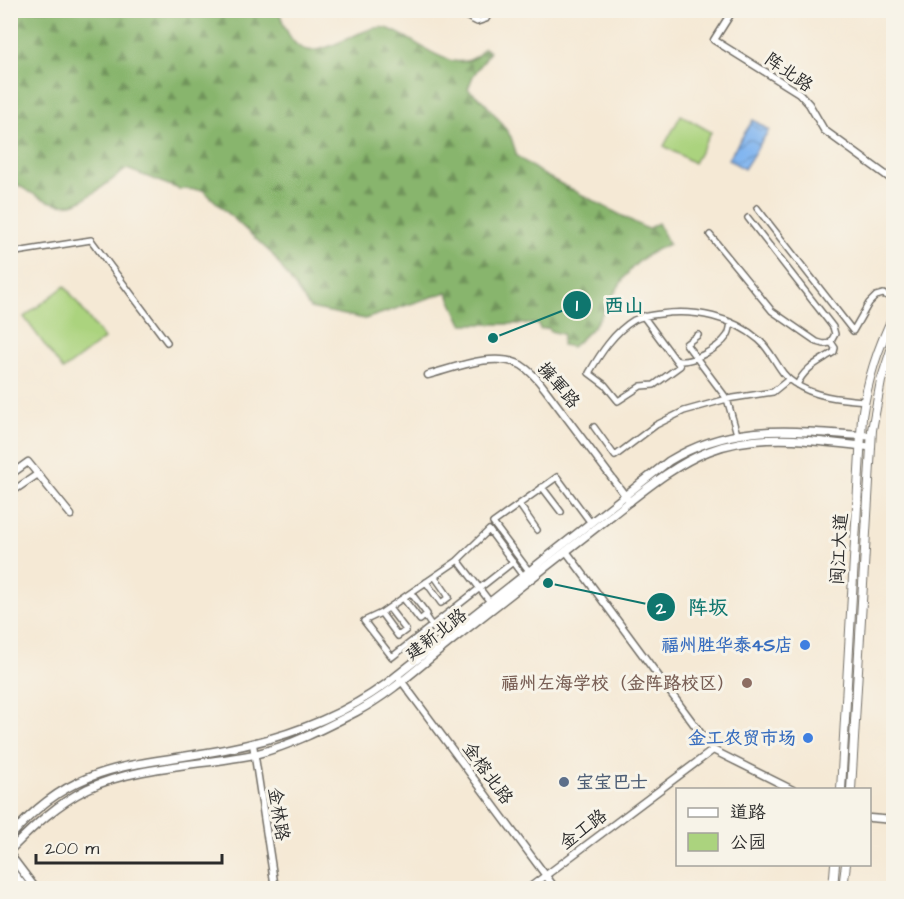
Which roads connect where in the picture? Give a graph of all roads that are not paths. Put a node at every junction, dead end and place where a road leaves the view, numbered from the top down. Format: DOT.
graph roads {
  1 [pos="454,10"];
  2 [pos="492,10"];
  3 [pos="733,10"];
  4 [pos="894,181"];
  5 [pos="757,208"];
  6 [pos="748,218"];
  7 [pos="710,235"];
  8 [pos="10,253"];
  9 [pos="894,298"];
  10 [pos="894,315"];
  11 [pos="643,316"];
  12 [pos="731,322"];
  13 [pos="698,334"];
  14 [pos="894,341"];
  15 [pos="167,342"];
  16 [pos="831,342"];
  17 [pos="697,358"];
  18 [pos="676,360"];
  19 [pos="428,375"];
  20 [pos="789,379"];
  21 [pos="797,385"];
  22 [pos="727,399"];
  23 [pos="865,401"];
  24 [pos="594,427"];
  25 [pos="737,434"];
  26 [pos="860,436"];
  27 [pos="871,436"];
  28 [pos="859,446"];
  29 [pos="871,447"];
  30 [pos="38,474"];
  31 [pos="10,475"];
  32 [pos="542,487"];
  33 [pos="10,494"];
  34 [pos="628,499"];
  35 [pos="519,504"];
  36 [pos="561,512"];
  37 [pos="71,515"];
  38 [pos="591,523"];
  39 [pos="537,530"];
  40 [pos="566,551"];
  41 [pos="458,560"];
  42 [pos="513,562"];
  43 [pos="526,574"];
  44 [pos="435,577"];
  45 [pos="426,582"];
  46 [pos="480,588"];
  47 [pos="411,593"];
  48 [pos="403,598"];
  49 [pos="490,602"];
  50 [pos="389,608"];
  51 [pos="381,614"];
  52 [pos="424,616"];
  53 [pos="431,626"];
  54 [pos="441,639"];
  55 [pos="399,678"];
  56 [pos="252,744"];
  57 [pos="714,750"];
  58 [pos="254,754"];
  59 [pos="792,788"];
  60 [pos="841,788"];
  61 [pos="851,788"];
  62 [pos="871,818"];
  63 [pos="894,820"];
  64 [pos="10,837"];
  65 [pos="10,850"];
  66 [pos="10,855"];
  67 [pos="835,866"];
  68 [pos="846,866"];
  69 [pos="10,869"];
  70 [pos="546,876"];
  71 [pos="25,888"];
  72 [pos="35,888"];
  73 [pos="275,888"];
  74 [pos="529,888"];
  75 [pos="555,888"];
  76 [pos="832,888"];
  77 [pos="843,888"];
  1 -- 2 [label="street"];
  3 -- 4 [label="street, 阵北路"];
  5 -- 9 [label="street"];
  6 -- 16 [label="street"];
  7 -- 16 [label="street"];
  8 -- 15 [label="street"];
  10 -- 23 [label="main road, 闽江大道"];
  11 -- 12 [label="street"];
  11 -- 18 [label="street"];
  11 -- 18 [label="street"];
  12 -- 17 [label="street"];
  12 -- 20 [label="street"];
  13 -- 17 [label="street"];
  14 -- 27 [label="main road, 闽江大道"];
  16 -- 21 [label="street"];
  17 -- 18 [label="street"];
  17 -- 22 [label="street"];
  19 -- 34 [label="street, 擁軍路"];
  20 -- 21 [label="street"];
  20 -- 22 [label="street"];
  21 -- 23 [label="street"];
  22 -- 24 [label="street"];
  22 -- 25 [label="street"];
  23 -- 26 [label="main road, 闽江大道"];
  25 -- 26 [label="main road, 建新北路"];
  25 -- 34 [label="main road, 建新北路"];
  26 -- 27 [label="main road, 建新北路"];
  26 -- 28 [label="main road, 闽江大道"];
  27 -- 29 [label="main road, 闽江大道"];
  28 -- 29 [label="main road, 建新北路"];
  28 -- 34 [label="main road, 建新北路"];
  28 -- 60 [label="main road, 闽江大道"];
  29 -- 61 [label="main road, 闽江大道"];
  30 -- 31 [label="street"];
  30 -- 33 [label="street"];
  30 -- 37 [label="street"];
  32 -- 35 [label="street"];
  32 -- 36 [label="street"];
  32 -- 38 [label="street"];
  34 -- 38 [label="main road, 建新北路"];
  34 -- 40 [label="main road, 建新北路"];
  35 -- 39 [label="street"];
  35 -- 43 [label="street"];
  38 -- 43 [label="main road, 建新北路"];
  40 -- 55 [label="main road, 建新北路"];
  40 -- 57 [label="street"];
  41 -- 42 [label="street"];
  41 -- 44 [label="street"];
  41 -- 46 [label="street"];
  42 -- 43 [label="street"];
  42 -- 46 [label="street"];
  43 -- 49 [label="main road, 建新北路"];
  44 -- 45 [label="street"];
  44 -- 45 [label="street"];
  45 -- 47 [label="street"];
  46 -- 49 [label="street"];
  46 -- 53 [label="street"];
  47 -- 48 [label="street"];
  47 -- 52 [label="street"];
  48 -- 50 [label="street"];
  48 -- 52 [label="street"];
  49 -- 54 [label="main road, 建新北路"];
  50 -- 51 [label="street"];
  50 -- 51 [label="street"];
  51 -- 53 [label="street"];
  52 -- 53 [label="street"];
  53 -- 54 [label="street"];
  54 -- 55 [label="main road, 建新北路"];
  55 -- 56 [label="main road, 建新北路"];
  55 -- 58 [label="main road, 建新北路"];
  55 -- 70 [label="street, 金榕北路"];
  56 -- 58 [label="street, 金林路"];
  56 -- 64 [label="main road, 建新北路"];
  57 -- 59 [label="street"];
  57 -- 70 [label="street, 金工路"];
  58 -- 65 [label="main road, 建新北路"];
  58 -- 73 [label="street, 金林路"];
  62 -- 63 [label="street"];
  66 -- 72 [label="main road"];
  67 -- 76 [label="main road"];
  68 -- 77 [label="main road"];
  69 -- 71 [label="main road"];
  70 -- 74 [label="street, 金工路"];
  70 -- 75 [label="street, 金榕北路"];
}
